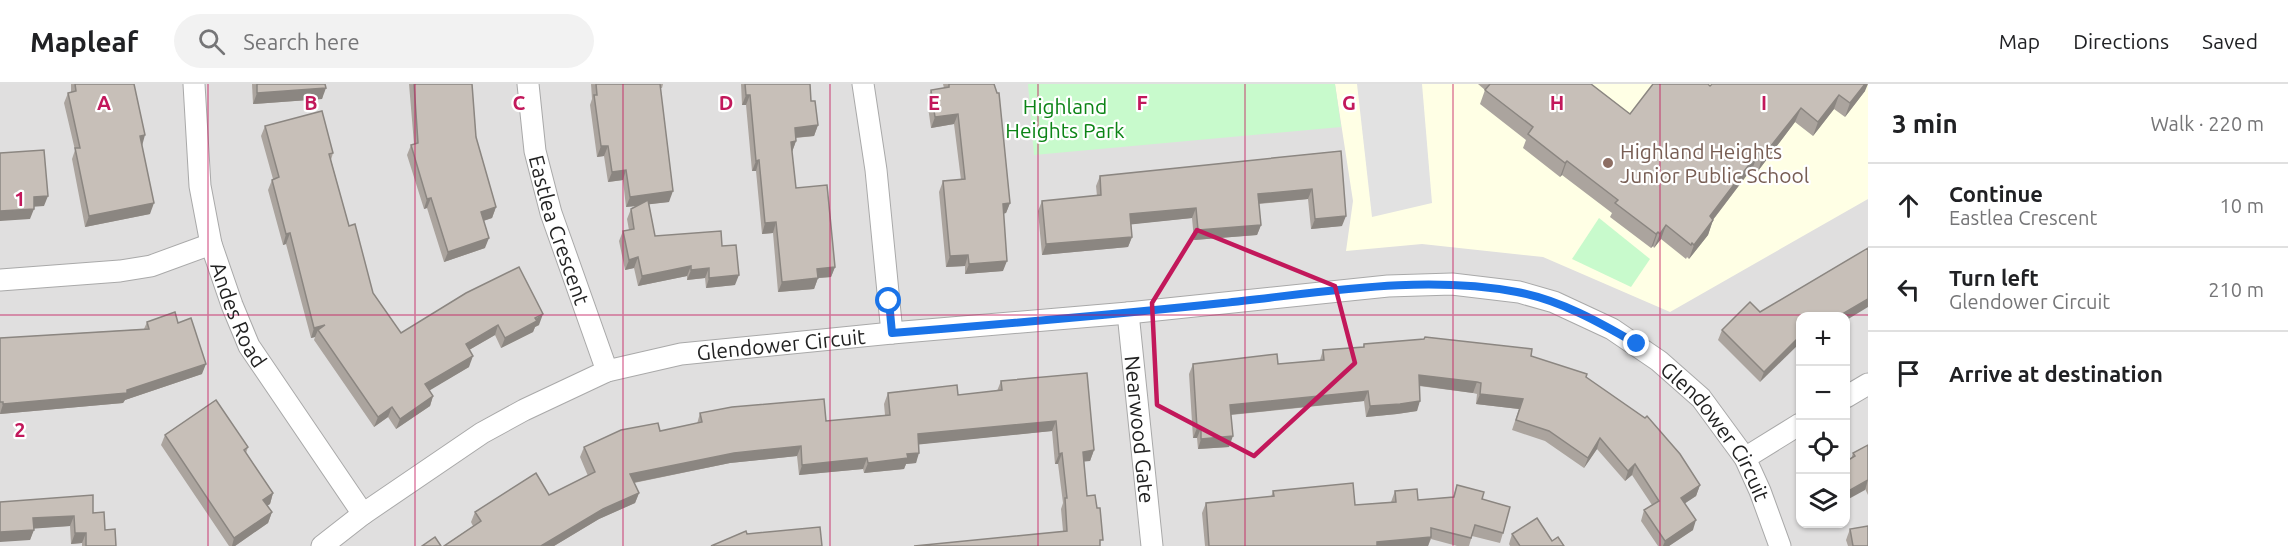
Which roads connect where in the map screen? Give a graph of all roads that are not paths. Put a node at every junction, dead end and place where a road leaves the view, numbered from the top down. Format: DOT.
graph roads {
  1 [pos="194,84"];
  2 [pos="528,84"];
  3 [pos="863,84"];
  4 [pos="211,244"];
  5 [pos="0,280"];
  6 [pos="1128,313"];
  7 [pos="892,333"];
  8 [pos="607,371"];
  9 [pos="1868,384"];
  10 [pos="1850,394"];
  11 [pos="1796,426"];
  12 [pos="1745,458"];
  13 [pos="363,514"];
  14 [pos="322,546"];
  15 [pos="1152,546"];
  16 [pos="1780,546"];
  1 -- 4 [label="street, Andes Road"];
  2 -- 8 [label="street, Eastlea Crescent"];
  3 -- 7 [label="street"];
  4 -- 5 [label="street"];
  4 -- 13 [label="street, Andes Road"];
  6 -- 7 [label="street, Glendower Circuit"];
  6 -- 12 [label="street, Glendower Circuit"];
  6 -- 15 [label="street, Nearwood Gate"];
  7 -- 8 [label="street, Glendower Circuit"];
  8 -- 13 [label="street, Glendower Circuit"];
  9 -- 10 [label="street"];
  11 -- 12 [label="street"];
  12 -- 16 [label="street, Glendower Circuit"];
  13 -- 14 [label="street, Glendower Circuit"];
}
